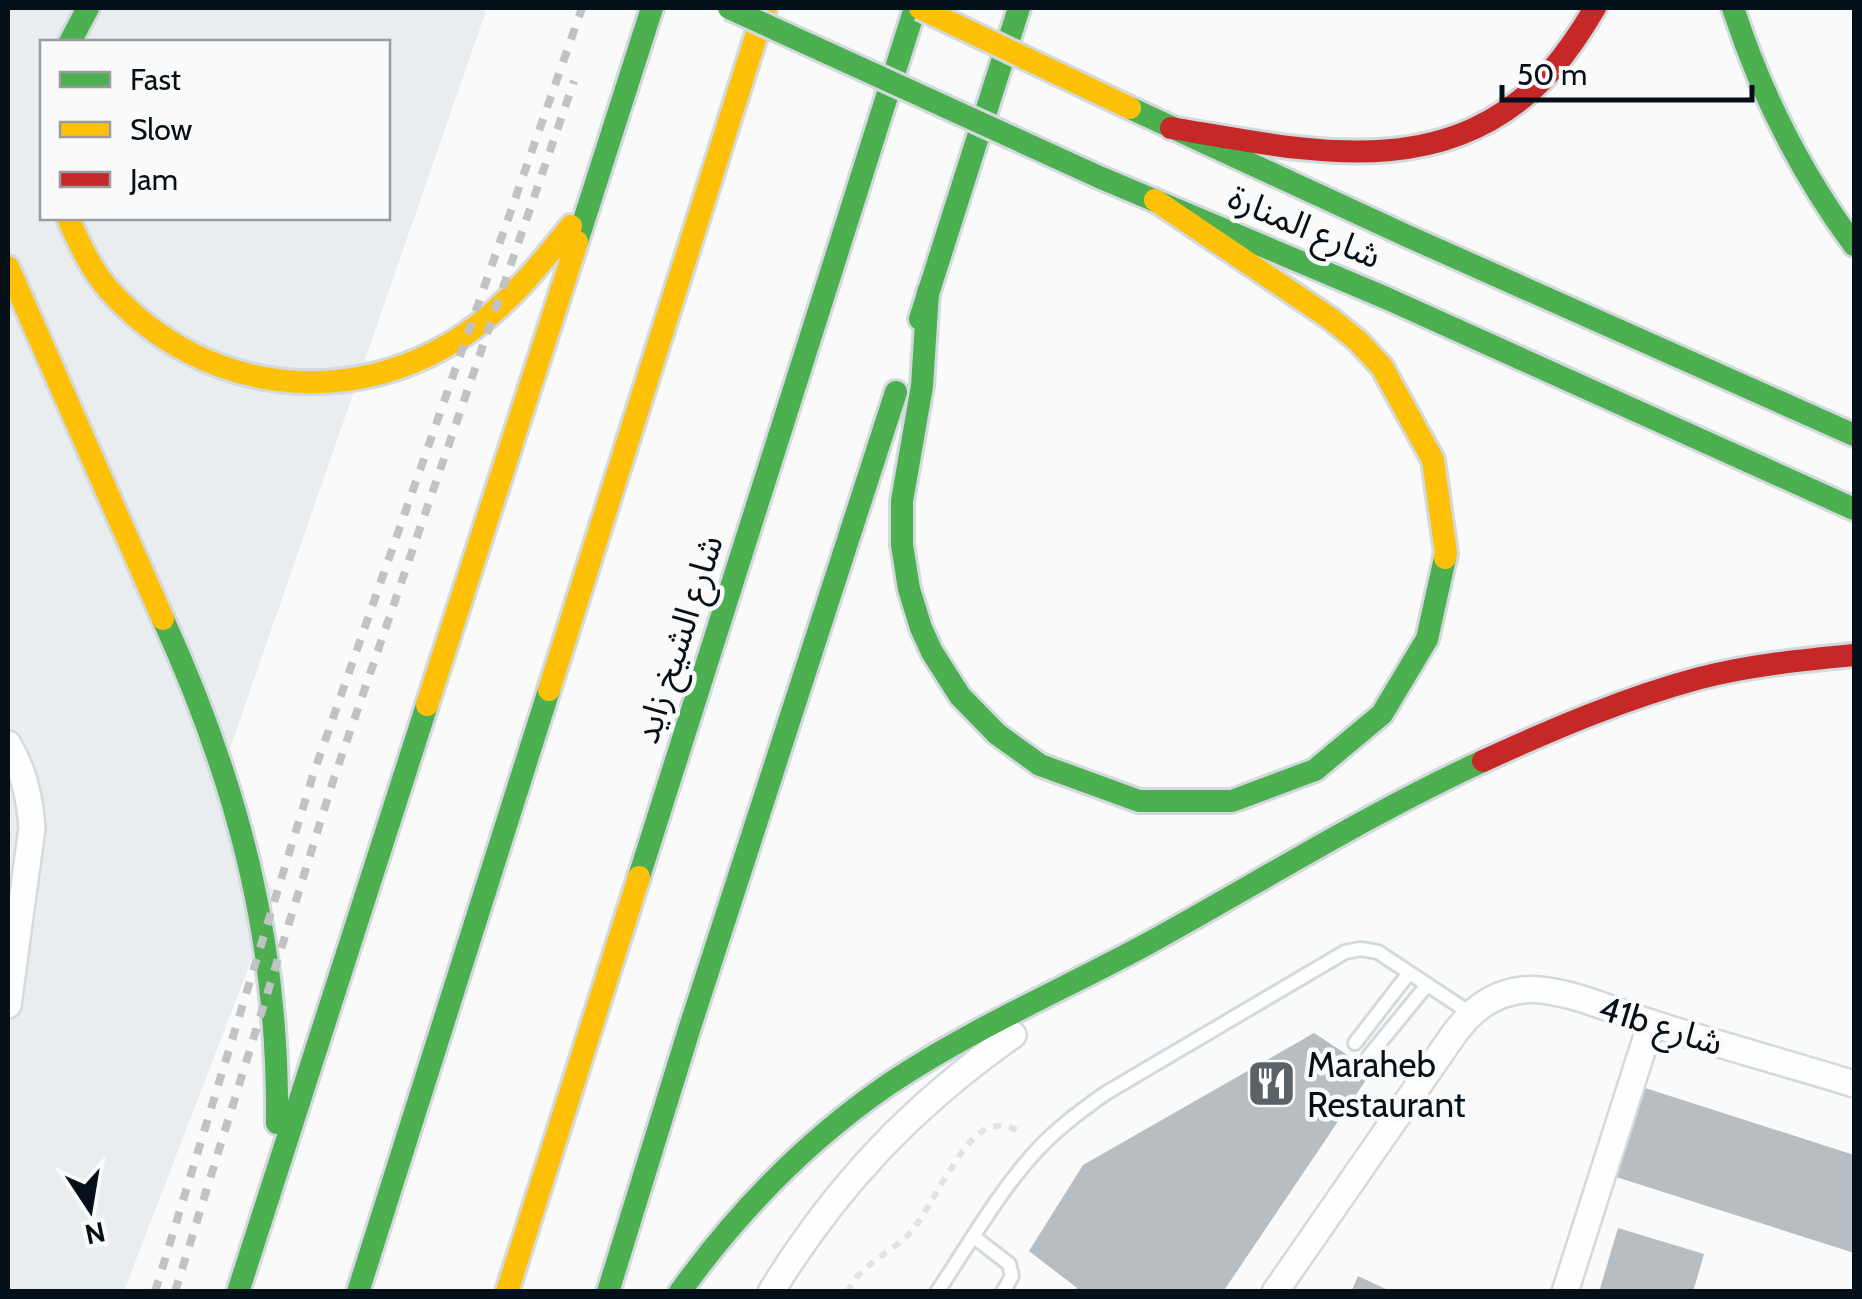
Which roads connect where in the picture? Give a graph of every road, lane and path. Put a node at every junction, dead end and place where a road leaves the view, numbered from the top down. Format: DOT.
graph roads {
  1 [pos="88,8"];
  2 [pos="652,8"];
  3 [pos="729,8"];
  4 [pos="766,8"];
  5 [pos="917,8"];
  6 [pos="1018,8"];
  7 [pos="1596,8"];
  8 [pos="1733,8"];
  9 [pos="71,40"];
  10 [pos="1171,128"];
  11 [pos="1155,200"];
  12 [pos="589,204"];
  13 [pos="69,220"];
  14 [pos="1854,244"];
  15 [pos="8,267"];
  16 [pos="928,292"];
  17 [pos="1854,435"];
  18 [pos="1854,509"];
  19 [pos="1854,656"];
  20 [pos="1854,668"];
  21 [pos="1737,670"];
  22 [pos="8,744"];
  23 [pos="1148,943"];
  24 [pos="1409,972"];
  25 [pos="1427,985"];
  26 [pos="8,1005"];
  27 [pos="1470,1013"];
  28 [pos="1651,1023"];
  29 [pos="1355,1043"];
  30 [pos="1369,1056"];
  31 [pos="1854,1084"];
  32 [pos="1041,1146"];
  33 [pos="268,1199"];
  34 [pos="974,1237"];
  35 [pos="238,1292"];
  36 [pos="358,1292"];
  37 [pos="508,1292"];
  38 [pos="608,1292"];
  39 [pos="680,1292"];
  40 [pos="772,1292"];
  41 [pos="848,1292"];
  42 [pos="938,1292"];
  43 [pos="1003,1292"];
  44 [pos="1275,1292"];
  45 [pos="1565,1292"];
  1 -- 9 [label="main road"];
  2 -- 12 [label="main road"];
  3 -- 11 [label="main road, شارع المنارة, bridge"];
  4 -- 36 [label="main road"];
  5 -- 10 [label="main road, شارع المنارة, bridge"];
  5 -- 37 [label="main road, شارع الشيخ زايد"];
  6 -- 16 [label="main road"];
  7 -- 10 [label="main road"];
  8 -- 14 [label="main road"];
  10 -- 17 [label="main road, شارع المنارة"];
  11 -- 16 [label="main road"];
  11 -- 18 [label="main road, شارع المنارة"];
  12 -- 13 [label="main road"];
  12 -- 33 [label="main road"];
  15 -- 33 [label="main road"];
  16 -- 38 [label="main road"];
  19 -- 21 [label="main road"];
  20 -- 21 [label="street"];
  21 -- 23 [label="main road"];
  22 -- 26 [label="street"];
  23 -- 39 [label="main road"];
  23 -- 40 [label="street"];
  24 -- 25 [label="lane"];
  24 -- 29 [label="lane"];
  24 -- 32 [label="lane"];
  25 -- 27 [label="lane"];
  25 -- 30 [label="lane"];
  27 -- 28 [label="street, 41b شارع"];
  27 -- 44 [label="street"];
  28 -- 31 [label="street, 41b شارع"];
  28 -- 45 [label="street"];
  32 -- 34 [label="lane"];
  32 -- 41 [label="path"];
  33 -- 35 [label="main road"];
  34 -- 42 [label="lane"];
  34 -- 43 [label="lane"];
}
